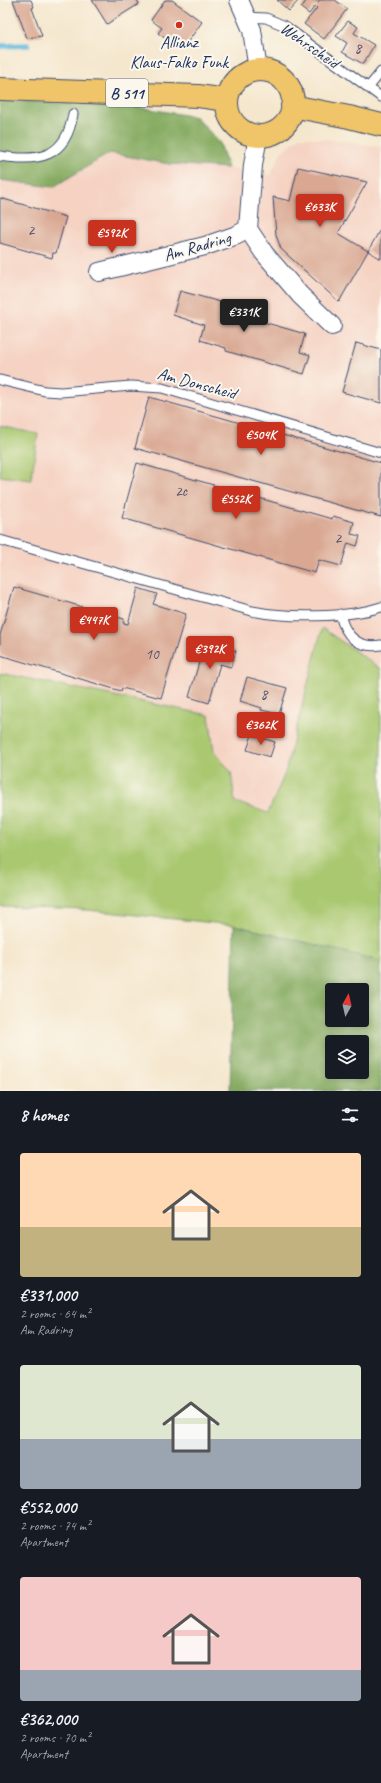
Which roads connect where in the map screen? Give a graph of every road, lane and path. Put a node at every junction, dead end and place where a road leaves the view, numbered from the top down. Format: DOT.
graph roads {
  1 [pos="238,0"];
  2 [pos="246,17"];
  3 [pos="258,70"];
  4 [pos="381,72"];
  5 [pos="0,88"];
  6 [pos="368,88"];
  7 [pos="381,97"];
  8 [pos="227,100"];
  9 [pos="292,106"];
  10 [pos="73,114"];
  11 [pos="381,125"];
  12 [pos="258,136"];
  13 [pos="0,156"];
  14 [pos="248,229"];
  15 [pos="99,272"];
  16 [pos="332,326"];
  17 [pos="0,380"];
  18 [pos="381,453"];
  19 [pos="0,540"];
  20 [pos="381,607"];
  21 [pos="340,614"];
  22 [pos="381,644"];
  1 -- 2 [label="street, Wehrscheid"];
  2 -- 3 [label="street, Wehrscheid"];
  2 -- 6 [label="lane, Wehrscheid"];
  3 -- 8 [label="main road"];
  3 -- 9 [label="main road"];
  4 -- 6 [label="lane"];
  5 -- 8 [label="main road, B 511"];
  6 -- 7 [label="lane, Wehrscheid"];
  8 -- 12 [label="main road"];
  9 -- 11 [label="main road"];
  9 -- 12 [label="main road"];
  10 -- 13 [label="lane"];
  12 -- 14 [label="street, Am Radring"];
  14 -- 15 [label="street, Am Radring"];
  14 -- 16 [label="street, Am Radring"];
  17 -- 18 [label="lane, Am Donscheid"];
  19 -- 21 [label="lane"];
  20 -- 21 [label="lane"];
  21 -- 22 [label="lane"];
}
